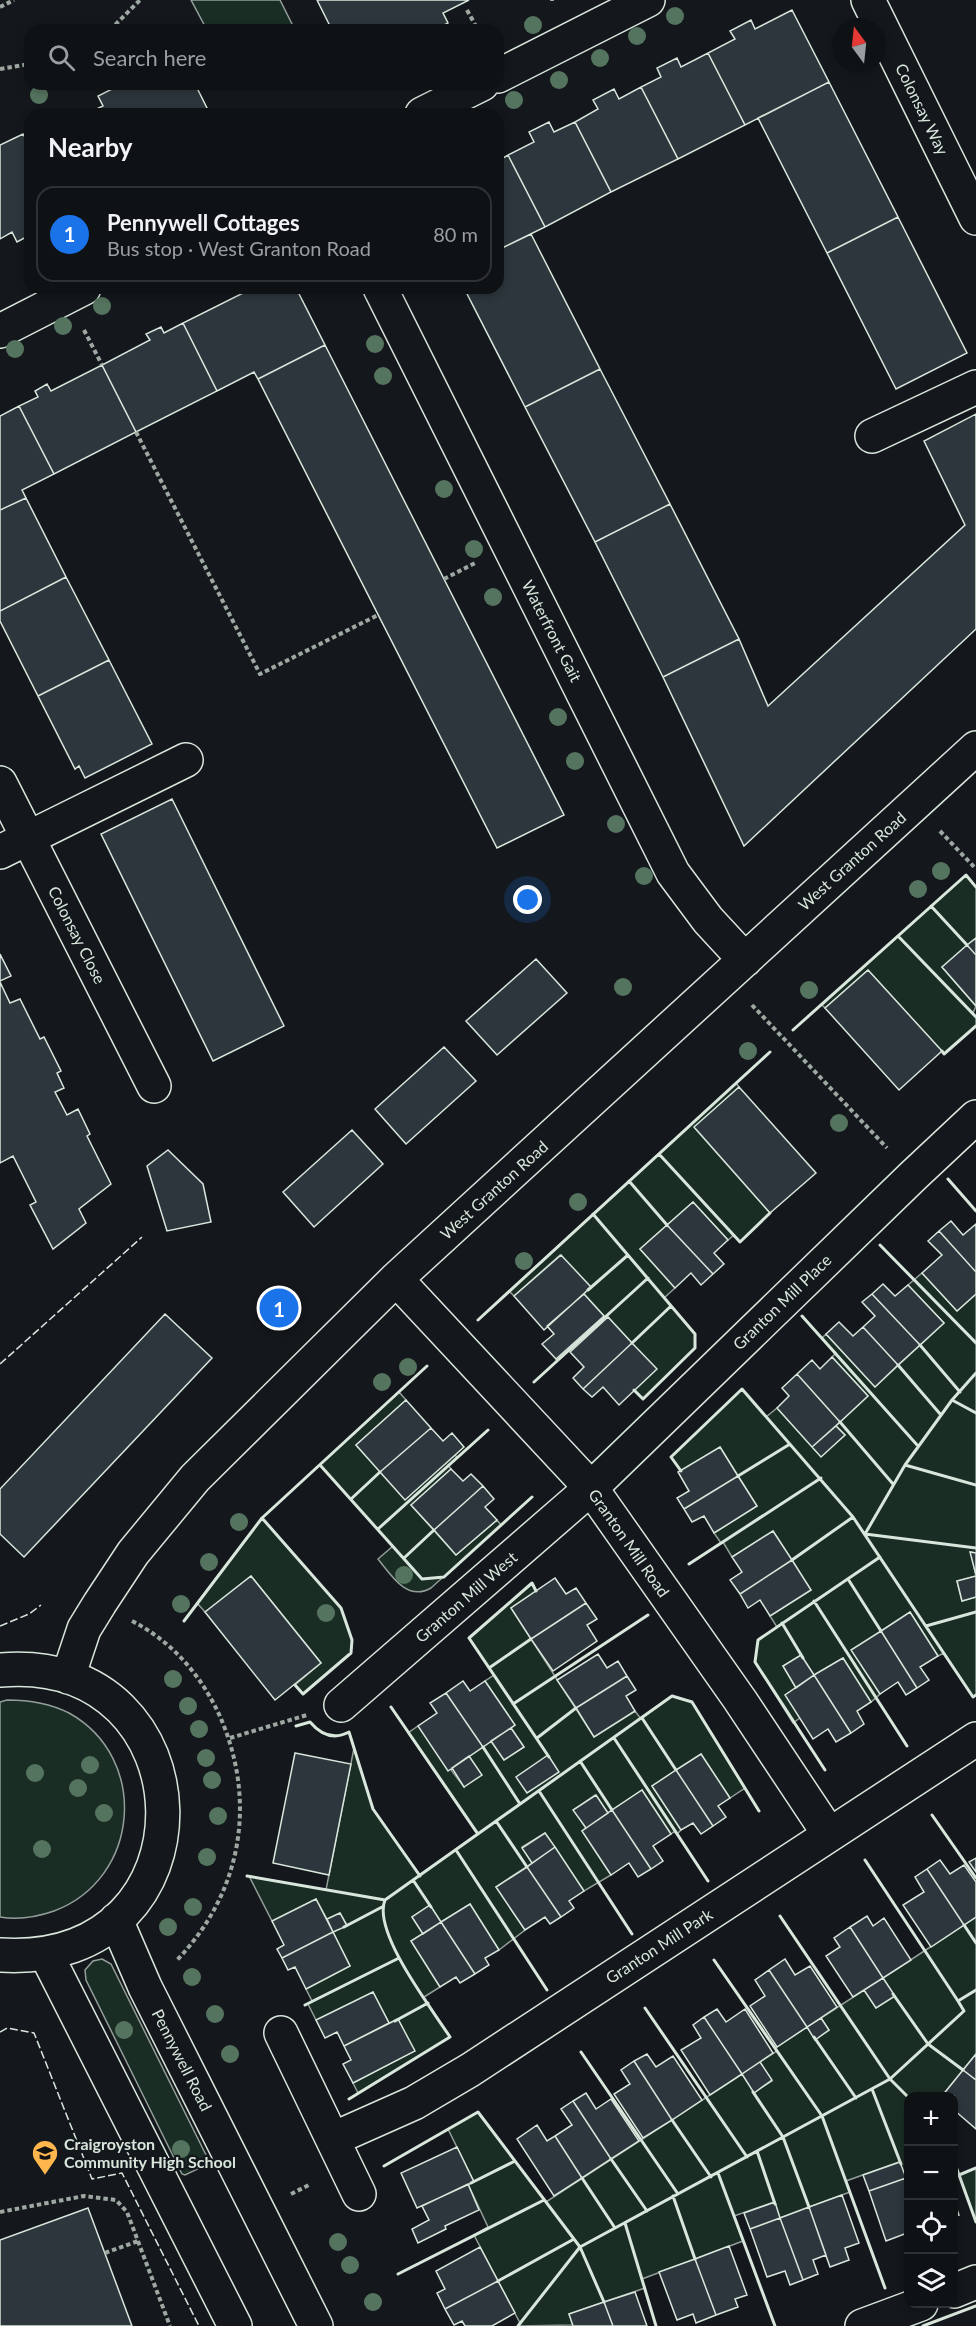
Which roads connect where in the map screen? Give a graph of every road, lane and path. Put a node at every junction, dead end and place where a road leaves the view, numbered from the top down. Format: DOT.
graph roads {
  1 [pos="14,0"];
  2 [pos="140,0"];
  3 [pos="648,0"];
  4 [pos="868,0"];
  5 [pos="0,7"];
  6 [pos="467,10"];
  7 [pos="116,24"];
  8 [pos="475,24"];
  9 [pos="24,65"];
  10 [pos="0,69"];
  11 [pos="504,73"];
  12 [pos="470,90"];
  13 [pos="435,108"];
  14 [pos="976,218"];
  15 [pos="72,294"];
  16 [pos="383,294"];
  17 [pos="0,331"];
  18 [pos="976,387"];
  19 [pos="136,432"];
  20 [pos="872,436"];
  21 [pos="378,615"];
  22 [pos="976,748"];
  23 [pos="186,760"];
  24 [pos="0,783"];
  25 [pos="915,804"];
  26 [pos="14,845"];
  27 [pos="976,869"];
  28 [pos="736,969"];
  29 [pos="154,1086"];
  30 [pos="976,1118"];
  31 [pos="913,1176"];
  32 [pos="396,1279"];
  33 [pos="591,1488"];
  34 [pos="0,1670"];
  35 [pos="68,1677"];
  36 [pos="341,1705"];
  37 [pos="230,1738"];
  38 [pos="976,1738"];
  39 [pos="829,1834"];
  40 [pos="116,1920"];
  41 [pos="24,1955"];
  42 [pos="0,1981"];
  43 [pos="280,2033"];
  44 [pos="346,2167"];
  45 [pos="258,2210"];
  46 [pos="0,2212"];
  47 [pos="138,2241"];
  48 [pos="105,2253"];
  49 [pos="976,2282"];
  50 [pos="958,2289"];
  51 [pos="910,2308"];
  52 [pos="170,2326"];
  53 [pos="235,2326"];
  54 [pos="316,2326"];
  55 [pos="862,2326"];
  1 -- 5 [label="path"];
  2 -- 7 [label="path"];
  3 -- 11 [label="street"];
  4 -- 14 [label="street, Colonsay Way"];
  6 -- 8 [label="path"];
  9 -- 10 [label="path"];
  12 -- 13 [label="street"];
  15 -- 17 [label="street"];
  16 -- 28 [label="street, Waterfront Gait"];
  18 -- 20 [label="street"];
  19 -- 21 [label="path"];
  22 -- 25 [label="street, West Granton Road"];
  23 -- 26 [label="street"];
  24 -- 26 [label="street, Colonsay Close"];
  25 -- 27 [label="path"];
  25 -- 28 [label="street, West Granton Road"];
  26 -- 29 [label="street, Colonsay Close"];
  28 -- 31 [label="path"];
  28 -- 32 [label="street, West Granton Road"];
  30 -- 31 [label="street, Granton Mill Place"];
  31 -- 33 [label="street, Granton Mill Place"];
  32 -- 33 [label="street, Granton Mill Road"];
  32 -- 35 [label="street, West Granton Road"];
  33 -- 36 [label="street, Granton Mill West"];
  33 -- 39 [label="street, Granton Mill Road"];
  34 -- 35 [label="street"];
  35 -- 40 [label="street"];
  36 -- 37 [label="path"];
  38 -- 39 [label="street, Granton Mill Park"];
  39 -- 44 [label="street, Granton Mill Park"];
  40 -- 41 [label="street"];
  40 -- 45 [label="street, Pennywell Road"];
  41 -- 42 [label="street"];
  41 -- 53 [label="street"];
  43 -- 44 [label="street"];
  44 -- 45 [label="path"];
  45 -- 54 [label="street, Pennywell Road"];
  46 -- 47 [label="path"];
  47 -- 48 [label="path"];
  47 -- 52 [label="path"];
  49 -- 50 [label="street"];
  51 -- 55 [label="street"];
}
